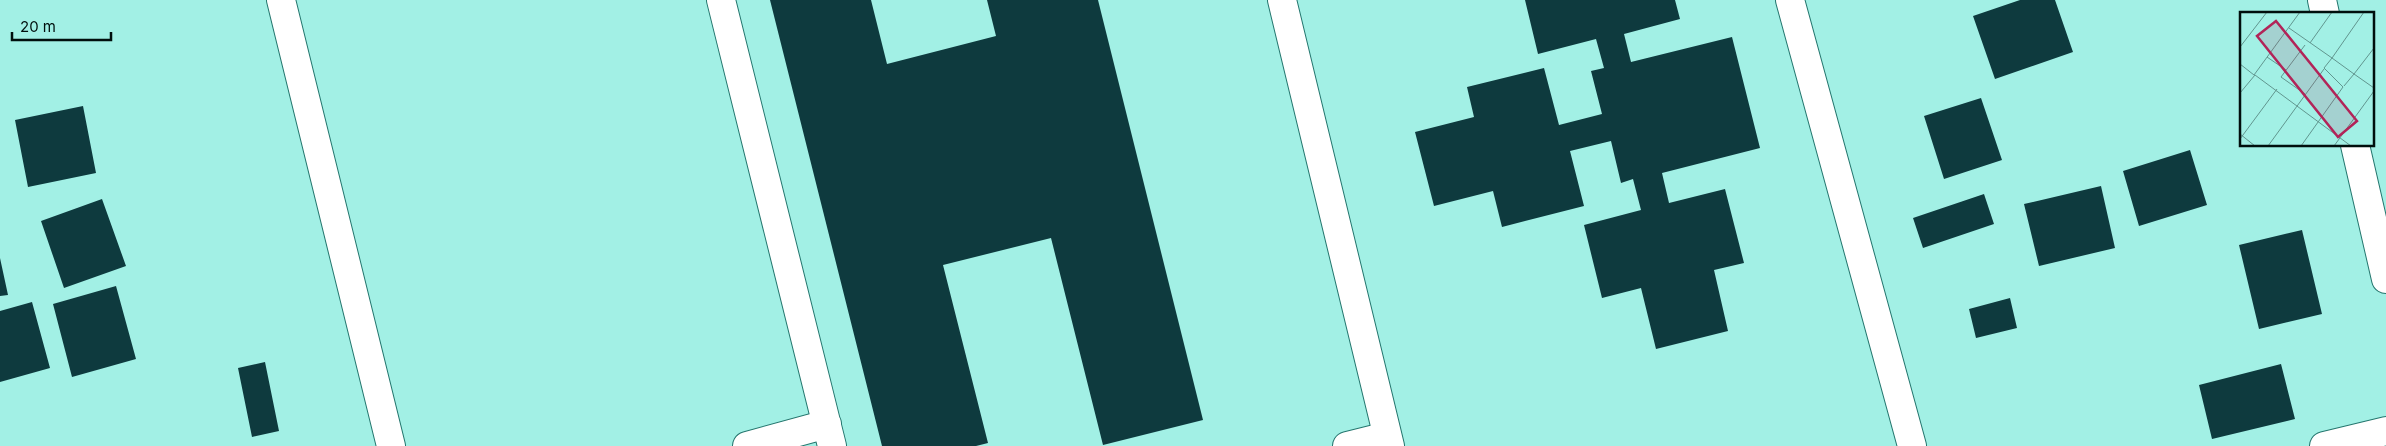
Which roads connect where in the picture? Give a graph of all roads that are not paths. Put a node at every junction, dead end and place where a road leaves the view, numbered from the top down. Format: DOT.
graph roads {
  1 [pos="281,0"];
  2 [pos="720,0"];
  3 [pos="1282,0"];
  4 [pos="1790,0"];
  5 [pos="2355,146"];
  6 [pos="2386,278"];
  7 [pos="2386,431"];
  8 [pos="830,435"];
  9 [pos="1389,441"];
  10 [pos="391,446"];
  11 [pos="747,446"];
  12 [pos="1347,446"];
  13 [pos="1912,446"];
  14 [pos="2324,446"];
  1 -- 10 [label="street"];
  2 -- 8 [label="street"];
  3 -- 9 [label="street"];
  4 -- 13 [label="street"];
  5 -- 6 [label="street"];
  7 -- 14 [label="street"];
  8 -- 11 [label="street"];
  9 -- 12 [label="street"];
}
